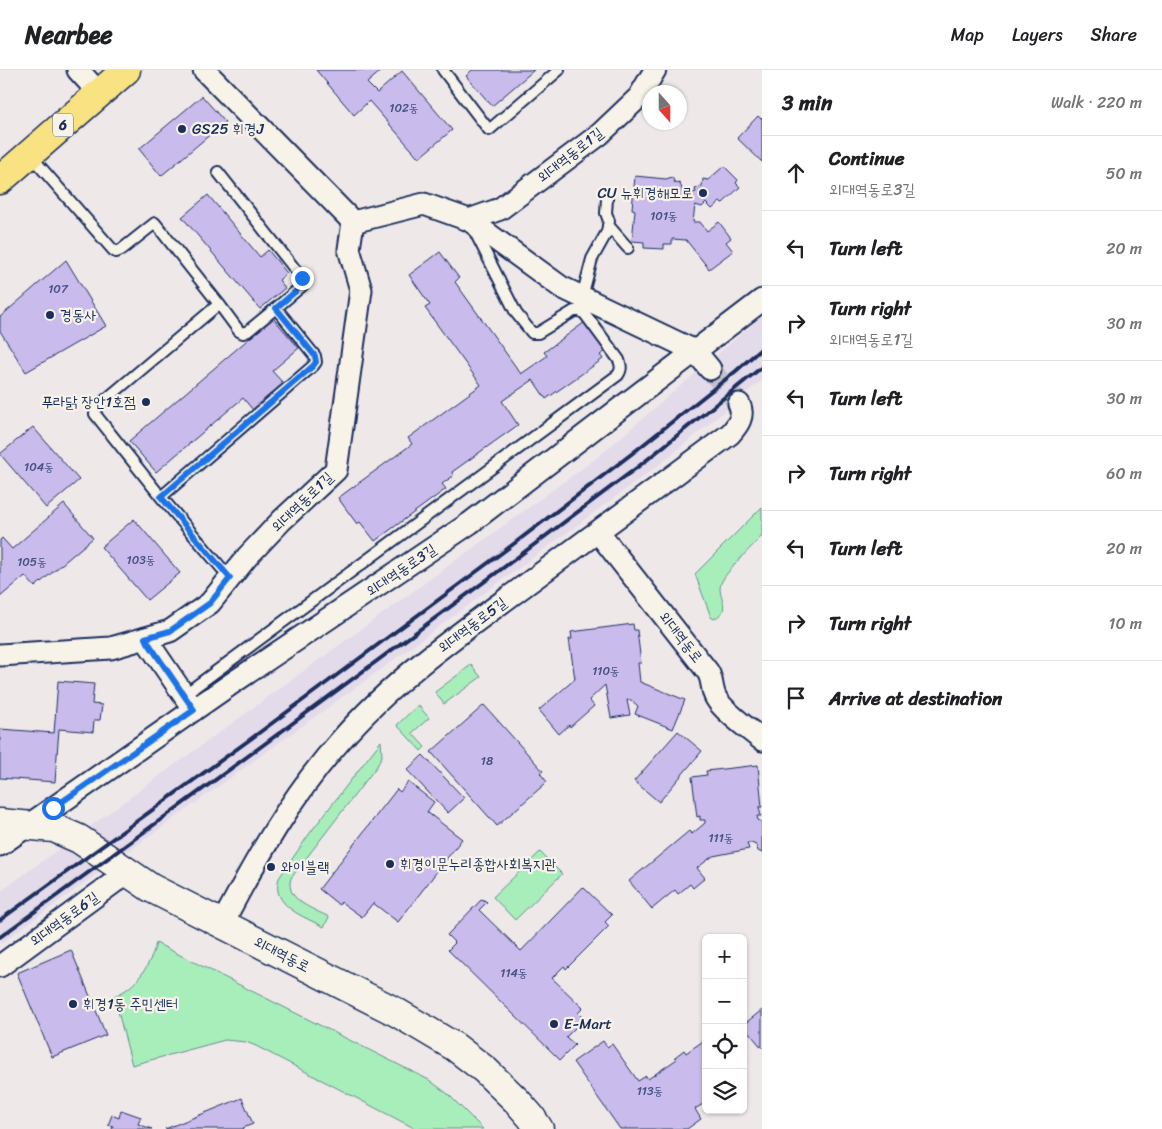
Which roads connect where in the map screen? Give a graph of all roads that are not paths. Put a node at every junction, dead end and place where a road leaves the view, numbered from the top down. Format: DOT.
graph roads {
  1 [pos="78,70"];
  2 [pos="126,70"];
  3 [pos="204,70"];
  4 [pos="443,70"];
  5 [pos="559,70"];
  6 [pos="655,70"];
  7 [pos="99,93"];
  8 [pos="29,154"];
  9 [pos="218,172"];
  10 [pos="0,180"];
  11 [pos="607,199"];
  12 [pos="469,220"];
  13 [pos="354,222"];
  14 [pos="608,225"];
  15 [pos="628,248"];
  16 [pos="582,297"];
  17 [pos="762,300"];
  18 [pos="219,304"];
  19 [pos="276,308"];
  20 [pos="695,351"];
  21 [pos="710,369"];
  22 [pos="739,404"];
  23 [pos="161,497"];
  24 [pos="598,532"];
  25 [pos="230,578"];
  26 [pos="145,638"];
  27 [pos="0,655"];
  28 [pos="189,703"];
  29 [pos="762,740"];
  30 [pos="0,823"];
  31 [pos="29,826"];
  32 [pos="0,845"];
  33 [pos="128,872"];
  34 [pos="222,924"];
  35 [pos="0,966"];
  36 [pos="539,1129"];
  1 -- 7 [label="street"];
  2 -- 7 [label="main road, 6"];
  3 -- 13 [label="street"];
  4 -- 5 [label="lane"];
  6 -- 12 [label="street, 외대역동로1길"];
  7 -- 8 [label="main road, 6"];
  8 -- 10 [label="main road, 6"];
  8 -- 18 [label="lane"];
  9 -- 19 [label="lane"];
  11 -- 14 [label="lane"];
  12 -- 13 [label="street"];
  12 -- 16 [label="street"];
  12 -- 28 [label="lane"];
  13 -- 25 [label="street, 외대역동로1길"];
  14 -- 15 [label="lane"];
  14 -- 16 [label="lane"];
  16 -- 20 [label="street"];
  17 -- 20 [label="street, 외대역동로3길"];
  18 -- 19 [label="lane"];
  18 -- 23 [label="lane"];
  19 -- 23 [label="lane"];
  20 -- 21 [label="street"];
  20 -- 28 [label="street, 외대역동로3길"];
  22 -- 24 [label="street, 외대역동로5길"];
  23 -- 25 [label="lane"];
  24 -- 29 [label="street, 외대역동로"];
  24 -- 34 [label="street, 외대역동로5길"];
  25 -- 26 [label="street, 외대역동로1길"];
  26 -- 27 [label="street, 외대역동로1길"];
  26 -- 28 [label="street"];
  28 -- 31 [label="street, 외대역동로3길"];
  30 -- 31 [label="street, 외대역동로"];
  31 -- 32 [label="street, 외대역동로3길"];
  31 -- 33 [label="street, 외대역동로"];
  33 -- 34 [label="street, 외대역동로"];
  33 -- 35 [label="street, 외대역동로6길"];
  34 -- 36 [label="street, 외대역동로"];
}
